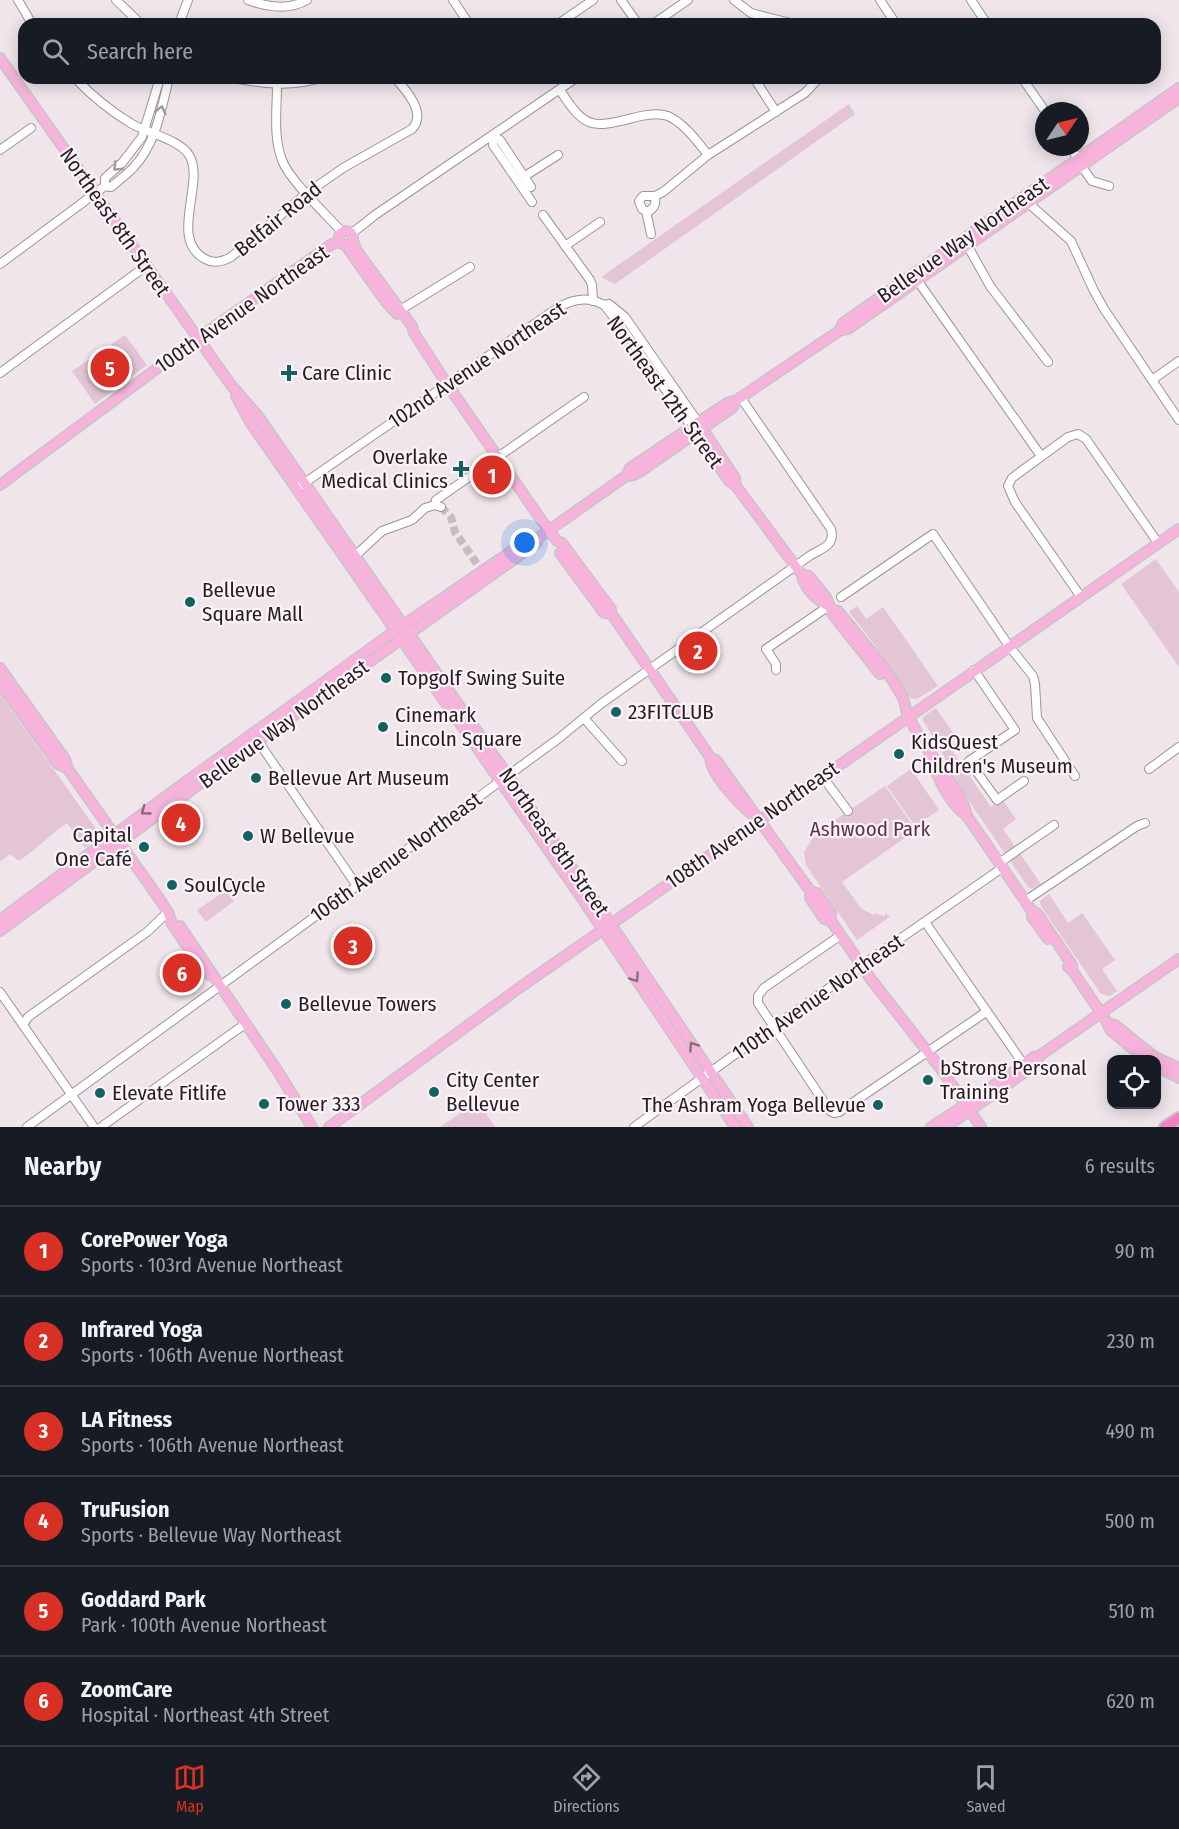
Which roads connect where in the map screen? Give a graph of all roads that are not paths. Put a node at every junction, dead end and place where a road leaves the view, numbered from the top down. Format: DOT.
graph roads {
  1 [pos="18,0"];
  2 [pos="116,0"];
  3 [pos="188,0"];
  4 [pos="248,0"];
  5 [pos="307,0"];
  6 [pos="453,0"];
  7 [pos="593,0"];
  8 [pos="621,0"];
  9 [pos="688,0"];
  10 [pos="734,0"];
  11 [pos="880,0"];
  12 [pos="971,0"];
  13 [pos="28,18"];
  14 [pos="135,18"];
  15 [pos="181,18"];
  16 [pos="466,18"];
  17 [pos="567,18"];
  18 [pos="634,18"];
  19 [pos="662,18"];
  20 [pos="771,18"];
  21 [pos="892,18"];
  22 [pos="983,18"];
  23 [pos="0,58"];
  24 [pos="18,84"];
  25 [pos="18,84"];
  26 [pos="82,84"];
  27 [pos="158,84"];
  28 [pos="167,84"];
  29 [pos="271,84"];
  30 [pos="291,84"];
  31 [pos="400,84"];
  32 [pos="568,84"];
  33 [pos="758,84"];
  34 [pos="813,84"];
  35 [pos="1026,84"];
  36 [pos="277,85"];
  37 [pos="1179,88"];
  38 [pos="560,90"];
  39 [pos="1179,98"];
  40 [pos="1163,99"];
  41 [pos="1039,102"];
  42 [pos="776,112"];
  43 [pos="1151,116"];
  44 [pos="32,128"];
  45 [pos="144,130"];
  46 [pos="154,134"];
  47 [pos="493,136"];
  48 [pos="0,150"];
  49 [pos="558,155"];
  50 [pos="708,155"];
  51 [pos="1076,156"];
  52 [pos="1081,163"];
  53 [pos="525,176"];
  54 [pos="105,186"];
  55 [pos="1109,186"];
  56 [pos="531,187"];
  57 [pos="307,193"];
  58 [pos="95,194"];
  59 [pos="655,196"];
  60 [pos="1026,200"];
  61 [pos="532,202"];
  62 [pos="646,211"];
  63 [pos="543,215"];
  64 [pos="600,222"];
  65 [pos="651,234"];
  66 [pos="346,239"];
  67 [pos="965,242"];
  68 [pos="565,246"];
  69 [pos="0,264"];
  70 [pos="147,266"];
  71 [pos="470,267"];
  72 [pos="917,280"];
  73 [pos="593,301"];
  74 [pos="604,305"];
  75 [pos="398,311"];
  76 [pos="839,331"];
  77 [pos="198,339"];
  78 [pos="632,341"];
  79 [pos="1179,361"];
  80 [pos="1048,362"];
  81 [pos="658,364"];
  82 [pos="0,373"];
  83 [pos="1152,380"];
  84 [pos="447,384"];
  85 [pos="231,385"];
  86 [pos="584,397"];
  87 [pos="739,399"];
  88 [pos="1179,420"];
  89 [pos="697,427"];
  90 [pos="256,432"];
  91 [pos="1041,456"];
  92 [pos="498,457"];
  93 [pos="289,462"];
  94 [pos="2,480"];
  95 [pos="300,486"];
  96 [pos="1179,529"];
  97 [pos="549,530"];
  98 [pos="538,538"];
  99 [pos="557,541"];
  100 [pos="1158,543"];
  101 [pos="560,553"];
  102 [pos="355,556"];
  103 [pos="794,567"];
  104 [pos="841,597"];
  105 [pos="1081,597"];
  106 [pos="831,608"];
  107 [pos="611,613"];
  108 [pos="399,628"];
  109 [pos="405,637"];
  110 [pos="1009,646"];
  111 [pos="0,668"];
  112 [pos="650,669"];
  113 [pos="776,670"];
  114 [pos="974,670"];
  115 [pos="0,682"];
  116 [pos="318,686"];
  117 [pos="299,712"];
  118 [pos="909,716"];
  119 [pos="584,718"];
  120 [pos="258,741"];
  121 [pos="1179,747"];
  122 [pos="622,761"];
  123 [pos="68,769"];
  124 [pos="1149,769"];
  125 [pos="508,776"];
  126 [pos="822,776"];
  127 [pos="1075,776"];
  128 [pos="1024,781"];
  129 [pos="500,782"];
  130 [pos="848,811"];
  131 [pos="759,819"];
  132 [pos="1145,823"];
  133 [pos="1054,825"];
  134 [pos="115,834"];
  135 [pos="122,843"];
  136 [pos="1001,866"];
  137 [pos="357,886"];
  138 [pos="1025,901"];
  139 [pos="170,915"];
  140 [pos="0,920"];
  141 [pos="925,922"];
  142 [pos="610,924"];
  143 [pos="602,930"];
  144 [pos="0,931"];
  145 [pos="841,935"];
  146 [pos="1179,959"];
  147 [pos="861,966"];
  148 [pos="220,987"];
  149 [pos="0,992"];
  150 [pos="986,1012"];
  151 [pos="1101,1013"];
  152 [pos="1108,1023"];
  153 [pos="245,1024"];
  154 [pos="23,1025"];
  155 [pos="773,1027"];
  156 [pos="928,1052"];
  157 [pos="1141,1055"];
  158 [pos="1039,1056"];
  159 [pos="1024,1065"];
  160 [pos="1179,1068"];
  161 [pos="1161,1069"];
  162 [pos="710,1072"];
  163 [pos="702,1078"];
  164 [pos="1179,1078"];
  165 [pos="72,1094"];
  166 [pos="968,1107"];
  167 [pos="1179,1118"];
  168 [pos="27,1127"];
  169 [pos="94,1127"];
  170 [pos="101,1127"];
  171 [pos="312,1127"];
  172 [pos="329,1127"];
  173 [pos="634,1127"];
  174 [pos="735,1127"];
  175 [pos="748,1127"];
  176 [pos="931,1127"];
  177 [pos="946,1127"];
  178 [pos="981,1127"];
  179 [pos="1165,1127"];
  1 -- 13 [label="street"];
  2 -- 14 [label="street"];
  3 -- 15 [label="street"];
  4 -- 5 [label="street"];
  6 -- 16 [label="street"];
  7 -- 17 [label="street"];
  8 -- 18 [label="street"];
  9 -- 19 [label="street"];
  10 -- 20 [label="street"];
  11 -- 21 [label="street"];
  12 -- 22 [label="street"];
  23 -- 24 [label="main road, Northeast 8th Street"];
  25 -- 58 [label="main road, Northeast 8th Street"];
  26 -- 45 [label="street"];
  27 -- 45 [label="street"];
  46 -- 28 [label="street, one-way"];
  29 -- 36 [label="street"];
  30 -- 36 [label="street"];
  31 -- 57 [label="street, Belfair Road"];
  32 -- 38 [label="street, 100th Avenue Northeast"];
  33 -- 42 [label="street"];
  34 -- 42 [label="street"];
  35 -- 41 [label="street"];
  36 -- 57 [label="street"];
  37 -- 40 [label="main road"];
  38 -- 47 [label="street, 100th Avenue Northeast"];
  38 -- 50 [label="street"];
  39 -- 43 [label="main road, Bellevue Way Northeast"];
  40 -- 43 [label="main road"];
  40 -- 52 [label="main road"];
  42 -- 50 [label="street"];
  43 -- 52 [label="main road, Bellevue Way Northeast"];
  44 -- 48 [label="street"];
  45 -- 46 [label="street"];
  45 -- 54 [label="street, one-way"];
  46 -- 54 [label="street"];
  46 -- 57 [label="street, Belfair Road"];
  47 -- 53 [label="street"];
  47 -- 61 [label="street"];
  47 -- 66 [label="street, 100th Avenue Northeast"];
  49 -- 53 [label="street"];
  50 -- 59 [label="street"];
  51 -- 52 [label="street"];
  52 -- 55 [label="street"];
  52 -- 60 [label="main road, Bellevue Way Northeast"];
  53 -- 56 [label="street"];
  54 -- 58 [label="street"];
  57 -- 66 [label="street"];
  58 -- 69 [label="street"];
  58 -- 70 [label="main road, Northeast 8th Street"];
  59 -- 62 [label="street"];
  59 -- 62 [label="street"];
  60 -- 67 [label="main road, Bellevue Way Northeast"];
  60 -- 83 [label="street"];
  62 -- 65 [label="street"];
  63 -- 68 [label="street, Northeast 12th Street"];
  64 -- 68 [label="street"];
  66 -- 75 [label="main road"];
  66 -- 77 [label="main road, 100th Avenue Northeast"];
  67 -- 72 [label="main road, Bellevue Way Northeast"];
  67 -- 76 [label="main road, Bellevue Way Northeast"];
  67 -- 80 [label="street"];
  68 -- 73 [label="street, Northeast 12th Street"];
  70 -- 77 [label="main road, Northeast 8th Street"];
  70 -- 82 [label="street"];
  71 -- 75 [label="street"];
  72 -- 76 [label="main road, Bellevue Way Northeast"];
  72 -- 91 [label="street"];
  73 -- 74 [label="street, 102nd Avenue Northeast"];
  73 -- 84 [label="street, 102nd Avenue Northeast"];
  74 -- 78 [label="street, Northeast 12th Street"];
  74 -- 81 [label="street, Northeast 12th Street"];
  75 -- 84 [label="main road"];
  76 -- 87 [label="main road, Bellevue Way Northeast"];
  77 -- 85 [label="main road, Northeast 8th Street"];
  77 -- 94 [label="main road, 100th Avenue Northeast"];
  78 -- 81 [label="street"];
  78 -- 89 [label="street, Northeast 12th Street"];
  79 -- 83 [label="street"];
  81 -- 89 [label="street, Northeast 12th Street"];
  83 -- 88 [label="street"];
  84 -- 92 [label="main road"];
  84 -- 95 [label="street, 102nd Avenue Northeast"];
  85 -- 90 [label="main road, Northeast 8th Street"];
  85 -- 93 [label="main road, Northeast 8th Street"];
  86 -- 92 [label="street"];
  87 -- 89 [label="main road, Bellevue Way Northeast"];
  87 -- 103 [label="street, 106th Avenue Northeast"];
  89 -- 97 [label="main road, Bellevue Way Northeast"];
  89 -- 103 [label="main road, Northeast 12th Street"];
  90 -- 93 [label="main road"];
  90 -- 95 [label="main road, Northeast 8th Street"];
  91 -- 100 [label="street"];
  91 -- 105 [label="street"];
  92 -- 97 [label="main road"];
  92 -- 102 [label="street"];
  93 -- 95 [label="main road, Northeast 8th Street"];
  95 -- 102 [label="main road, Northeast 8th Street"];
  95 -- 108 [label="main road, Northeast 8th Street"];
  96 -- 100 [label="main road, 108th Avenue Northeast"];
  97 -- 98 [label="main road, Bellevue Way Northeast"];
  97 -- 99 [label="main road"];
  98 -- 108 [label="main road, Bellevue Way Northeast"];
  98 -- 109 [label="main road, Bellevue Way Northeast"];
  99 -- 101 [label="street"];
  99 -- 107 [label="main road"];
  100 -- 105 [label="main road, 108th Avenue Northeast"];
  101 -- 107 [label="main road"];
  102 -- 108 [label="main road, Northeast 8th Street"];
  103 -- 106 [label="main road, Northeast 12th Street"];
  103 -- 112 [label="street, 106th Avenue Northeast"];
  104 -- 110 [label="street"];
  105 -- 110 [label="main road, 108th Avenue Northeast"];
  106 -- 113 [label="street"];
  106 -- 118 [label="main road, Northeast 12th Street"];
  107 -- 112 [label="main road"];
  108 -- 109 [label="main road, Northeast 8th Street"];
  108 -- 116 [label="main road, Bellevue Way Northeast"];
  109 -- 117 [label="main road, Bellevue Way Northeast"];
  109 -- 125 [label="main road, Northeast 8th Street"];
  109 -- 129 [label="main road, Northeast 8th Street"];
  110 -- 114 [label="main road, 108th Avenue Northeast"];
  110 -- 127 [label="street"];
  111 -- 123 [label="main road"];
  112 -- 119 [label="street, 106th Avenue Northeast"];
  112 -- 131 [label="main road"];
  114 -- 118 [label="main road, 108th Avenue Northeast"];
  114 -- 128 [label="street"];
  115 -- 123 [label="main road"];
  116 -- 117 [label="main road"];
  116 -- 134 [label="main road, Bellevue Way Northeast, one-way"];
  117 -- 120 [label="main road, Bellevue Way Northeast"];
  118 -- 126 [label="main road, 108th Avenue Northeast"];
  118 -- 136 [label="main road, Northeast 12th Street"];
  119 -- 122 [label="street"];
  119 -- 125 [label="street, 106th Avenue Northeast"];
  120 -- 135 [label="main road, Bellevue Way Northeast"];
  120 -- 137 [label="street"];
  121 -- 124 [label="street"];
  123 -- 134 [label="main road"];
  125 -- 129 [label="street, 106th Avenue Northeast"];
  125 -- 142 [label="main road, Northeast 8th Street"];
  126 -- 130 [label="street"];
  126 -- 131 [label="main road, 108th Avenue Northeast"];
  129 -- 137 [label="street, 106th Avenue Northeast"];
  129 -- 143 [label="main road, Northeast 8th Street"];
  131 -- 142 [label="main road, 108th Avenue Northeast"];
  131 -- 145 [label="main road"];
  132 -- 138 [label="street"];
  133 -- 136 [label="street, 110th Avenue Northeast"];
  134 -- 135 [label="main road"];
  134 -- 140 [label="main road, Bellevue Way Northeast"];
  135 -- 139 [label="main road"];
  135 -- 144 [label="main road, Bellevue Way Northeast"];
  136 -- 138 [label="main road, Northeast 12th Street"];
  136 -- 141 [label="street, 110th Avenue Northeast"];
  137 -- 148 [label="street, 106th Avenue Northeast"];
  138 -- 151 [label="main road, Northeast 12th Street"];
  139 -- 148 [label="main road"];
  139 -- 154 [label="street"];
  141 -- 147 [label="street, 110th Avenue Northeast"];
  141 -- 150 [label="street"];
  142 -- 143 [label="main road, 108th Avenue Northeast"];
  162 -- 142 [label="main road, Northeast 8th Street, one-way"];
  143 -- 163 [label="main road, Northeast 8th Street, one-way"];
  143 -- 172 [label="main road, 108th Avenue Northeast"];
  145 -- 147 [label="main road"];
  145 -- 155 [label="street"];
  146 -- 151 [label="main road"];
  147 -- 155 [label="street, 110th Avenue Northeast"];
  147 -- 156 [label="main road"];
  148 -- 153 [label="main road"];
  148 -- 165 [label="street, 106th Avenue Northeast"];
  149 -- 154 [label="street"];
  150 -- 156 [label="street"];
  150 -- 159 [label="street"];
  151 -- 152 [label="main road, Northeast 12th Street"];
  151 -- 158 [label="main road"];
  152 -- 157 [label="main road, Northeast 12th Street"];
  152 -- 160 [label="main road, Northeast 12th Street"];
  153 -- 170 [label="street"];
  153 -- 171 [label="main road"];
  154 -- 165 [label="street"];
  155 -- 156 [label="street"];
  155 -- 162 [label="street, 110th Avenue Northeast"];
  156 -- 166 [label="main road"];
  158 -- 159 [label="main road"];
  158 -- 166 [label="main road"];
  159 -- 166 [label="main road"];
  161 -- 164 [label="main road"];
  162 -- 163 [label="street, 110th Avenue Northeast"];
  162 -- 175 [label="main road, Northeast 8th Street"];
  163 -- 173 [label="street, 110th Avenue Northeast"];
  163 -- 174 [label="main road, Northeast 8th Street"];
  165 -- 168 [label="street, 106th Avenue Northeast"];
  165 -- 169 [label="street"];
  166 -- 176 [label="main road"];
  166 -- 177 [label="main road"];
  166 -- 178 [label="main road"];
  167 -- 179 [label="highway"];
}
